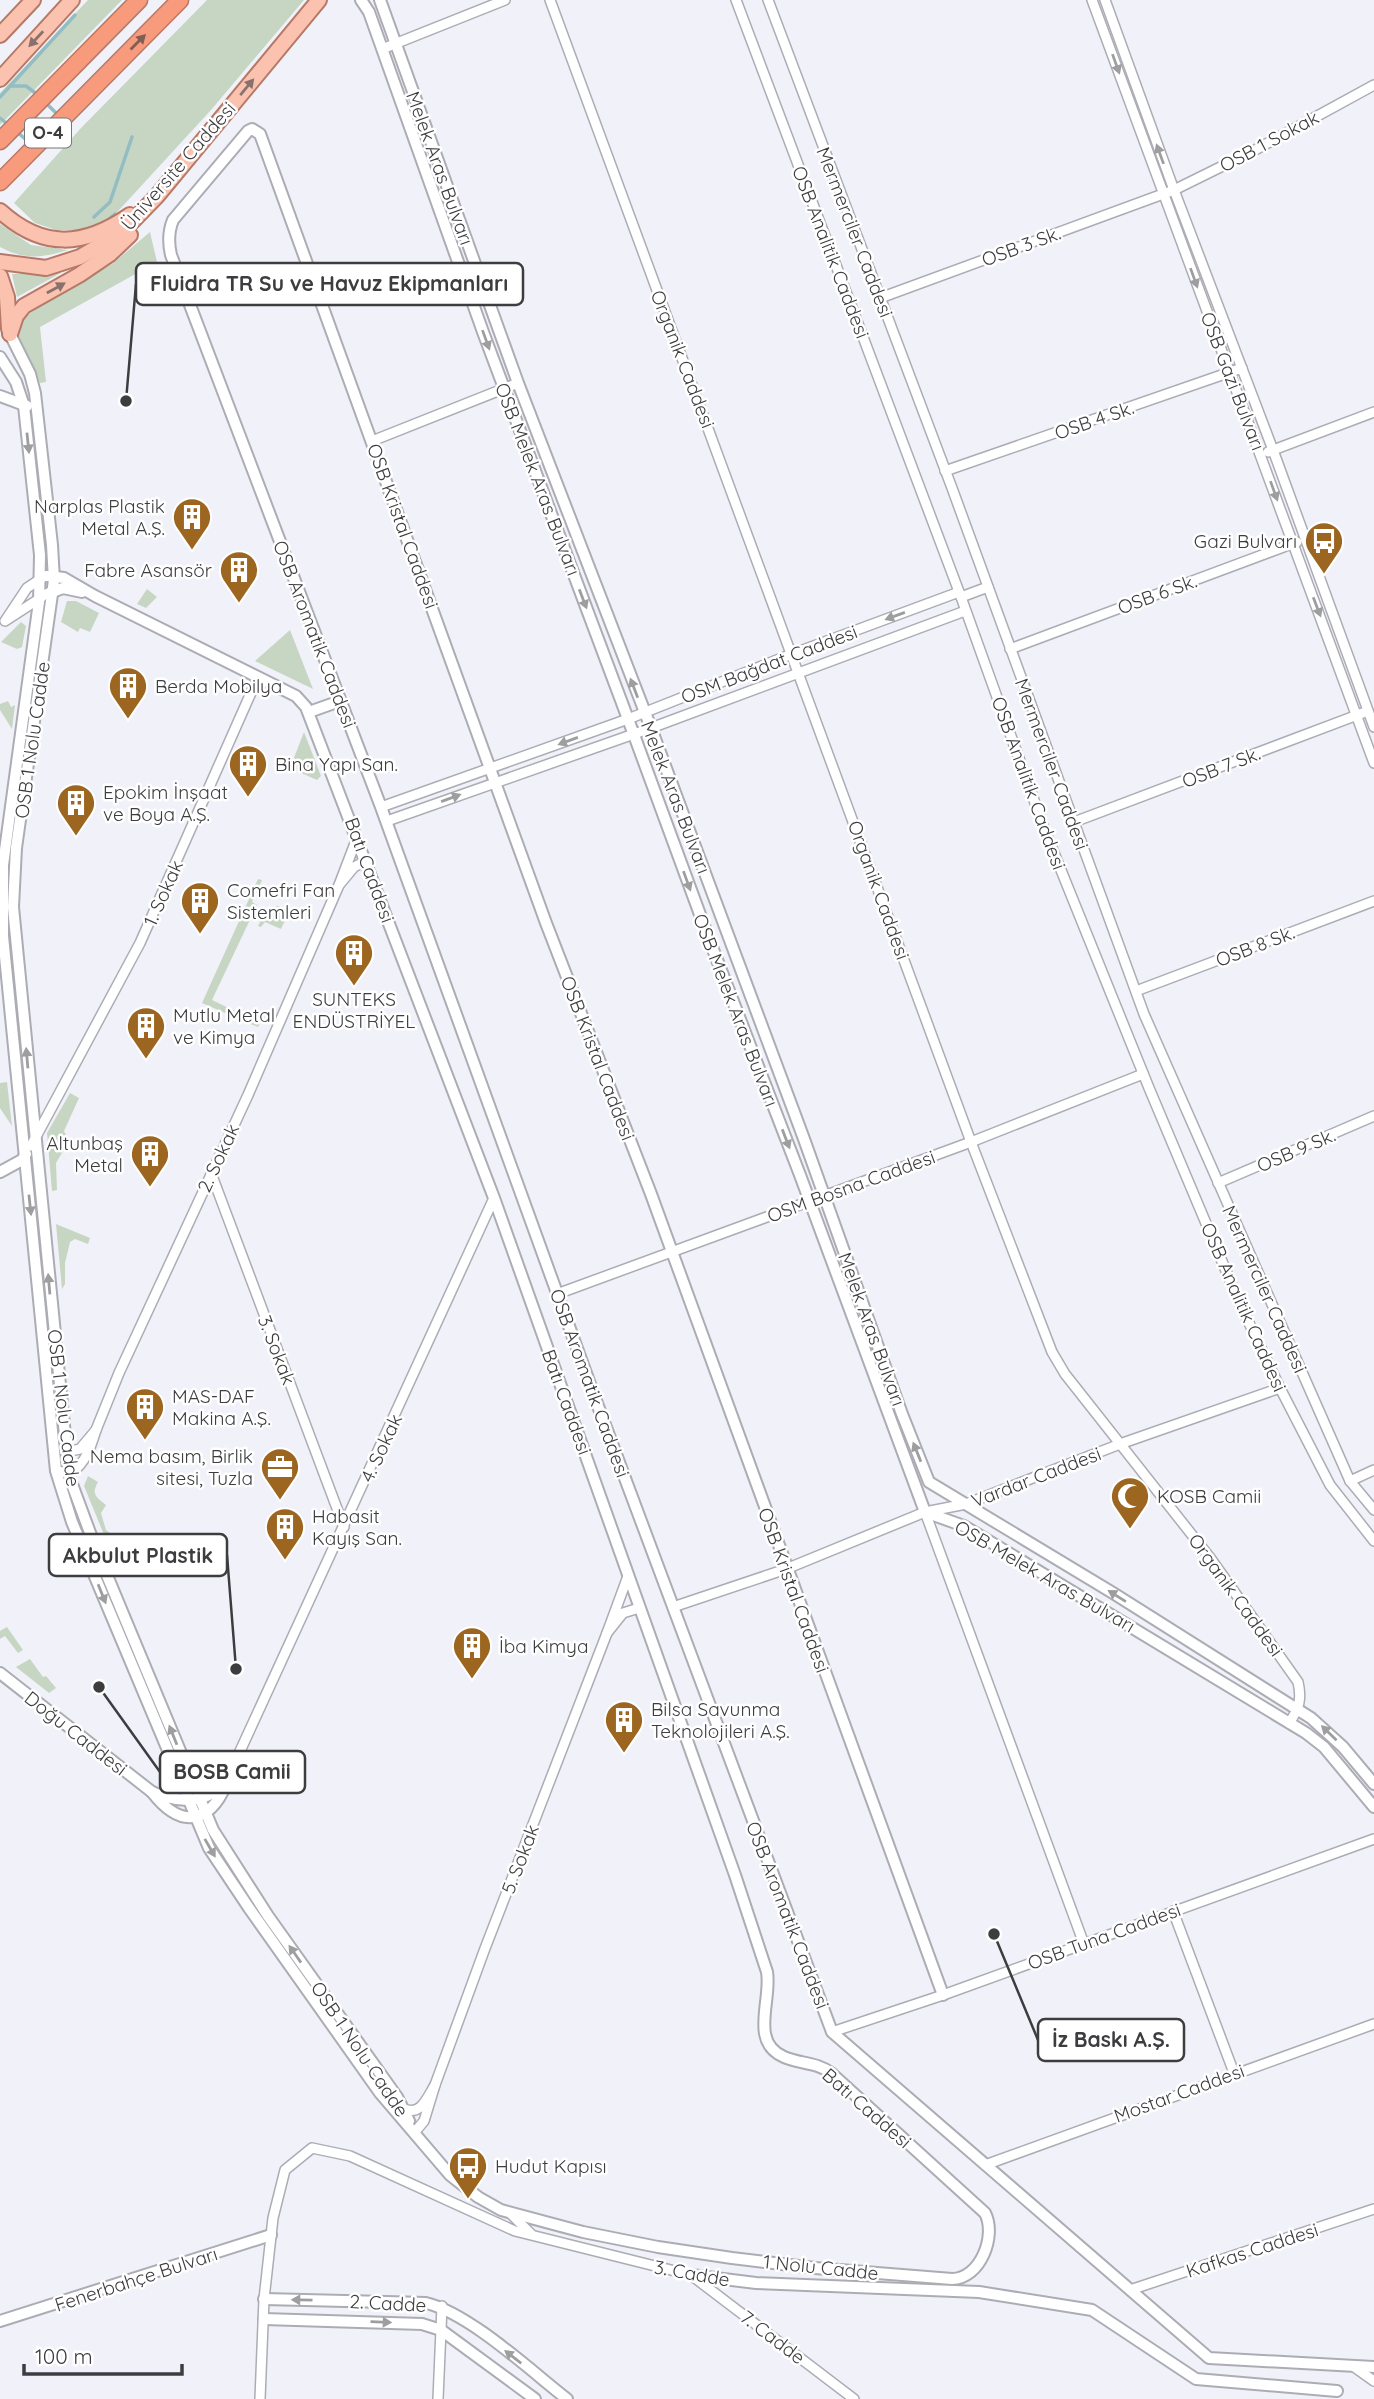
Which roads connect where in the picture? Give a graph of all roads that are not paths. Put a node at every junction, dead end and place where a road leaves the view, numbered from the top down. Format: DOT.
graph roads {
  1 [pos="33,0"];
  2 [pos="72,0"];
  3 [pos="139,0"];
  4 [pos="180,0"];
  5 [pos="318,0"];
  6 [pos="361,0"];
  7 [pos="380,0"];
  8 [pos="505,0"];
  9 [pos="550,0"];
  10 [pos="736,0"];
  11 [pos="768,0"];
  12 [pos="1092,0"];
  13 [pos="1105,0"];
  14 [pos="0,35"];
  15 [pos="396,43"];
  16 [pos="382,49"];
  17 [pos="0,79"];
  18 [pos="1374,85"];
  19 [pos="248,131"];
  20 [pos="0,141"];
  21 [pos="0,182"];
  22 [pos="1174,190"];
  23 [pos="1163,194"];
  24 [pos="157,196"];
  25 [pos="0,211"];
  26 [pos="0,262"];
  27 [pos="0,276"];
  28 [pos="880,298"];
  29 [pos="10,334"];
  30 [pos="0,356"];
  31 [pos="1242,368"];
  32 [pos="1229,373"];
  33 [pos="15,380"];
  34 [pos="518,383"];
  35 [pos="504,390"];
  36 [pos="0,393"];
  37 [pos="36,399"];
  38 [pos="24,406"];
  39 [pos="1374,412"];
  40 [pos="372,442"];
  41 [pos="1273,450"];
  42 [pos="1261,454"];
  43 [pos="945,471"];
  44 [pos="1304,539"];
  45 [pos="1293,544"];
  46 [pos="47,576"];
  47 [pos="988,587"];
  48 [pos="47,595"];
  49 [pos="960,595"];
  50 [pos="95,596"];
  51 [pos="965,611"];
  52 [pos="2,623"];
  53 [pos="1010,649"];
  54 [pos="792,654"];
  55 [pos="799,672"];
  56 [pos="258,677"];
  57 [pos="340,701"];
  58 [pos="1368,711"];
  59 [pos="309,712"];
  60 [pos="644,713"];
  61 [pos="1356,716"];
  62 [pos="628,719"];
  63 [pos="1374,727"];
  64 [pos="651,728"];
  65 [pos="634,734"];
  66 [pos="1374,763"];
  67 [pos="490,769"];
  68 [pos="495,782"];
  69 [pos="382,807"];
  70 [pos="387,821"];
  71 [pos="1074,822"];
  72 [pos="358,838"];
  73 [pos="366,861"];
  74 [pos="339,885"];
  75 [pos="1374,901"];
  76 [pos="1136,991"];
  77 [pos="1143,1074"];
  78 [pos="54,1102"];
  79 [pos="32,1109"];
  80 [pos="1374,1116"];
  81 [pos="33,1141"];
  82 [pos="971,1142"];
  83 [pos="24,1157"];
  84 [pos="0,1172"];
  85 [pos="211,1172"];
  86 [pos="1218,1183"];
  87 [pos="824,1196"];
  88 [pos="494,1198"];
  89 [pos="809,1202"];
  90 [pos="672,1253"];
  91 [pos="557,1294"];
  92 [pos="1280,1388"];
  93 [pos="96,1430"];
  94 [pos="1120,1444"];
  95 [pos="66,1452"];
  96 [pos="56,1471"];
  97 [pos="1374,1471"];
  98 [pos="69,1473"];
  99 [pos="1350,1481"];
  100 [pos="966,1504"];
  101 [pos="1374,1510"];
  102 [pos="925,1512"];
  103 [pos="344,1527"];
  104 [pos="1374,1541"];
  105 [pos="786,1569"];
  106 [pos="628,1576"];
  107 [pos="673,1607"];
  108 [pos="639,1608"];
  109 [pos="607,1633"];
  110 [pos="1176,1633"];
  111 [pos="1167,1648"];
  112 [pos="0,1673"];
  113 [pos="1298,1709"];
  114 [pos="1289,1723"];
  115 [pos="1370,1772"];
  116 [pos="230,1773"];
  117 [pos="1354,1782"];
  118 [pos="1374,1784"];
  119 [pos="152,1792"];
  120 [pos="193,1798"];
  121 [pos="1374,1807"];
  122 [pos="200,1816"];
  123 [pos="1374,1839"];
  124 [pos="1173,1911"];
  125 [pos="1084,1944"];
  126 [pos="943,1995"];
  127 [pos="1374,2024"];
  128 [pos="832,2032"];
  129 [pos="1234,2073"];
  130 [pos="435,2085"];
  131 [pos="404,2109"];
  132 [pos="414,2133"];
  133 [pos="985,2165"];
  134 [pos="1374,2209"];
  135 [pos="511,2214"];
  136 [pos="271,2235"];
  137 [pos="535,2237"];
  138 [pos="988,2238"];
  139 [pos="691,2275"];
  140 [pos="1130,2290"];
  141 [pos="264,2299"];
  142 [pos="442,2306"];
  143 [pos="264,2319"];
  144 [pos="0,2322"];
  145 [pos="441,2330"];
  146 [pos="1353,2366"];
  147 [pos="1374,2367"];
  148 [pos="1374,2381"];
  149 [pos="1339,2395"];
  150 [pos="260,2399"];
  151 [pos="438,2399"];
  152 [pos="535,2399"];
  153 [pos="566,2399"];
  154 [pos="854,2399"];
  1 -- 14 [label="main road"];
  2 -- 17 [label="main road, one-way"];
  3 -- 20 [label="highway, O-4"];
  21 -- 4 [label="highway, O-4, one-way"];
  24 -- 5 [label="main road, Üniversite Caddesi, one-way"];
  6 -- 16 [label="street, OSB Melek Aras Bulvarı"];
  7 -- 15 [label="street, Melek Aras Bulvarı"];
  8 -- 15 [label="street"];
  9 -- 54 [label="street, Organik Caddesi"];
  10 -- 49 [label="street, OSB Analitik Caddesi"];
  11 -- 28 [label="street, Mermerciler Caddesi"];
  12 -- 23 [label="street, OSB Gazi Bulvarı, one-way"];
  22 -- 13 [label="street, OSB Gazi Bulvarı, one-way"];
  15 -- 16 [label="street"];
  15 -- 34 [label="street, Melek Aras Bulvarı"];
  16 -- 35 [label="street, OSB Melek Aras Bulvarı, one-way"];
  18 -- 22 [label="street, OSB 1 Sokak"];
  19 -- 40 [label="street, OSB Kristal Caddesi"];
  19 -- 57 [label="street, OSB Aromatik Caddesi"];
  22 -- 23 [label="street, OSB 1 Sokak"];
  22 -- 31 [label="street, OSB Gazi Bulvarı"];
  23 -- 28 [label="street, OSB 3 Sk."];
  23 -- 32 [label="street, OSB Gazi Bulvarı, one-way"];
  24 -- 25 [label="main road"];
  24 -- 26 [label="main road, Üniversite Caddesi"];
  29 -- 24 [label="main road, one-way"];
  27 -- 29 [label="main road, OSB 1 Nolu Cadde"];
  28 -- 43 [label="street, Mermerciler Caddesi"];
  29 -- 37 [label="street, OSB 1 Nolu Cadde"];
  30 -- 33 [label="street, OSB 1 Nolu Cadde"];
  31 -- 32 [label="street, OSB 4 Sk."];
  31 -- 41 [label="street, OSB Gazi Bulvarı"];
  32 -- 42 [label="street, OSB Gazi Bulvarı"];
  32 -- 43 [label="street, OSB 4 Sk."];
  33 -- 36 [label="street"];
  33 -- 38 [label="street, OSB 1 Nolu Cadde"];
  34 -- 35 [label="street"];
  60 -- 34 [label="street, Melek Aras Bulvarı, one-way"];
  35 -- 40 [label="street"];
  35 -- 62 [label="street, OSB Melek Aras Bulvarı, one-way"];
  36 -- 38 [label="street"];
  37 -- 38 [label="street"];
  37 -- 46 [label="street, OSB 1 Nolu Cadde"];
  38 -- 46 [label="street, OSB 1 Nolu Cadde, one-way"];
  39 -- 41 [label="street"];
  40 -- 67 [label="street, OSB Kristal Caddesi"];
  41 -- 42 [label="street"];
  41 -- 44 [label="street, OSB Gazi Bulvarı"];
  42 -- 45 [label="street, OSB Gazi Bulvarı, one-way"];
  43 -- 47 [label="street, Mermerciler Caddesi"];
  44 -- 45 [label="street, OSB 6 Sk."];
  44 -- 58 [label="street, OSB Gazi Bulvarı"];
  45 -- 53 [label="street, OSB 6 Sk."];
  45 -- 61 [label="street, OSB Gazi Bulvarı, one-way"];
  46 -- 48 [label="street, OSB 1 Nolu Cadde"];
  46 -- 50 [label="street, Batı Caddesi"];
  46 -- 52 [label="street"];
  47 -- 49 [label="street, OSM Bağdat Caddesi"];
  47 -- 53 [label="street, Mermerciler Caddesi"];
  48 -- 50 [label="street, Batı Caddesi"];
  48 -- 52 [label="street"];
  79 -- 48 [label="street, OSB 1 Nolu Cadde, one-way"];
  48 -- 83 [label="street, OSB 1 Nolu Cadde"];
  49 -- 51 [label="street, OSB Analitik Caddesi"];
  49 -- 54 [label="street, OSM Bağdat Caddesi, one-way"];
  50 -- 56 [label="street, Batı Caddesi"];
  51 -- 55 [label="street, OSM Bağdat Caddesi"];
  51 -- 77 [label="street, OSB Analitik Caddesi"];
  53 -- 71 [label="street, Mermerciler Caddesi"];
  54 -- 55 [label="street, Organik Caddesi"];
  54 -- 60 [label="street, OSM Bağdat Caddesi"];
  55 -- 64 [label="street, OSM Bağdat Caddesi"];
  55 -- 82 [label="street, Organik Caddesi"];
  56 -- 59 [label="street, Batı Caddesi"];
  56 -- 78 [label="street, 1. Sokak"];
  57 -- 59 [label="street"];
  57 -- 69 [label="street, OSB Aromatik Caddesi"];
  58 -- 61 [label="street, OSB 7 Sk."];
  58 -- 63 [label="street, OSB Gazi Bulvarı"];
  59 -- 72 [label="street, Batı Caddesi"];
  60 -- 62 [label="street, OSM Bağdat Caddesi"];
  60 -- 64 [label="street, Melek Aras Bulvarı"];
  61 -- 66 [label="street, OSB Gazi Bulvarı"];
  61 -- 71 [label="street, OSB 7 Sk."];
  62 -- 65 [label="street, OSB Melek Aras Bulvarı"];
  62 -- 67 [label="street, OSM Bağdat Caddesi, one-way"];
  64 -- 65 [label="street, OSM Bağdat Caddesi"];
  64 -- 87 [label="street, Melek Aras Bulvarı"];
  65 -- 68 [label="street, OSM Bağdat Caddesi"];
  65 -- 89 [label="street, OSB Melek Aras Bulvarı, one-way"];
  67 -- 68 [label="street, OSB Kristal Caddesi"];
  67 -- 69 [label="street, OSM Bağdat Caddesi"];
  70 -- 68 [label="street, OSM Bağdat Caddesi, one-way"];
  68 -- 90 [label="street, OSB Kristal Caddesi"];
  69 -- 70 [label="street, OSB Aromatik Caddesi"];
  70 -- 91 [label="street, OSB Aromatik Caddesi"];
  71 -- 76 [label="street, Mermerciler Caddesi"];
  72 -- 73 [label="street, Batı Caddesi"];
  72 -- 74 [label="street, 2. Sokak"];
  73 -- 74 [label="street, 2. Sokak"];
  73 -- 88 [label="street, Batı Caddesi"];
  74 -- 85 [label="street, 2. Sokak"];
  75 -- 76 [label="street, OSB 8 Sk."];
  76 -- 86 [label="street, Mermerciler Caddesi"];
  77 -- 82 [label="street, OSM Bosna Caddesi"];
  77 -- 92 [label="street, OSB Analitik Caddesi"];
  78 -- 79 [label="street"];
  78 -- 81 [label="street, 1. Sokak"];
  79 -- 81 [label="street, OSB 1 Nolu Cadde"];
  80 -- 86 [label="street, OSB 9 Sk."];
  81 -- 83 [label="street"];
  95 -- 81 [label="street, OSB 1 Nolu Cadde, one-way"];
  82 -- 87 [label="street, OSM Bosna Caddesi"];
  82 -- 94 [label="street, Organik Caddesi"];
  83 -- 84 [label="street"];
  83 -- 96 [label="street, OSB 1 Nolu Cadde, one-way"];
  85 -- 93 [label="street, 2. Sokak"];
  85 -- 103 [label="street, 3. Sokak"];
  86 -- 99 [label="street, Mermerciler Caddesi"];
  87 -- 89 [label="street, OSM Bosna Caddesi"];
  100 -- 87 [label="street, Melek Aras Bulvarı, one-way"];
  88 -- 103 [label="street, 4. Sokak"];
  88 -- 106 [label="street, Batı Caddesi"];
  89 -- 90 [label="street, OSM Bosna Caddesi"];
  89 -- 102 [label="street, OSB Melek Aras Bulvarı"];
  90 -- 91 [label="street, OSM Bosna Caddesi"];
  90 -- 105 [label="street, OSB Kristal Caddesi"];
  91 -- 107 [label="street, OSB Aromatik Caddesi"];
  92 -- 94 [label="street, Vardar Caddesi"];
  92 -- 104 [label="street, OSB Analitik Caddesi"];
  93 -- 95 [label="street, 2. Sokak"];
  93 -- 98 [label="street, 2. Sokak"];
  94 -- 100 [label="street, Vardar Caddesi"];
  94 -- 113 [label="street, Organik Caddesi"];
  95 -- 98 [label="street, OSB 1 Nolu Cadde"];
  96 -- 98 [label="street"];
  96 -- 120 [label="street, OSB 1 Nolu Cadde, one-way"];
  97 -- 99 [label="street"];
  120 -- 98 [label="street, OSB 1 Nolu Cadde, one-way"];
  99 -- 101 [label="street, Mermerciler Caddesi"];
  100 -- 102 [label="street, Vardar Caddesi"];
  110 -- 100 [label="street, Melek Aras Bulvarı, one-way"];
  102 -- 105 [label="street, Vardar Caddesi"];
  102 -- 111 [label="street, OSB Melek Aras Bulvarı"];
  102 -- 125 [label="street"];
  103 -- 116 [label="street, 4. Sokak"];
  105 -- 107 [label="street, Vardar Caddesi"];
  105 -- 126 [label="street, OSB Kristal Caddesi"];
  106 -- 108 [label="street, Batı Caddesi"];
  106 -- 109 [label="street, 5. Sokak"];
  107 -- 128 [label="street, OSB Aromatik Caddesi"];
  108 -- 109 [label="street, 5. Sokak"];
  108 -- 138 [label="street, Batı Caddesi"];
  109 -- 130 [label="street, 5. Sokak"];
  110 -- 111 [label="street"];
  110 -- 113 [label="street, Melek Aras Bulvarı"];
  111 -- 114 [label="street, OSB Melek Aras Bulvarı"];
  112 -- 119 [label="street, Doğu Caddesi"];
  113 -- 114 [label="street"];
  115 -- 113 [label="street, Melek Aras Bulvarı, one-way"];
  114 -- 117 [label="street, OSB Melek Aras Bulvarı"];
  115 -- 117 [label="street"];
  115 -- 118 [label="street, Melek Aras Bulvarı"];
  116 -- 120 [label="street"];
  116 -- 122 [label="street"];
  117 -- 121 [label="street, OSB Melek Aras Bulvarı"];
  119 -- 120 [label="street, Doğu Caddesi"];
  119 -- 122 [label="street, Doğu Caddesi"];
  120 -- 122 [label="street, OSB 1 Nolu Cadde"];
  131 -- 122 [label="street, OSB 1 Nolu Cadde, one-way"];
  122 -- 132 [label="street, OSB 1 Nolu Cadde, one-way"];
  123 -- 124 [label="street, OSB Tuna Caddesi"];
  124 -- 125 [label="street, OSB Tuna Caddesi"];
  124 -- 129 [label="street"];
  125 -- 126 [label="street, OSB Tuna Caddesi"];
  126 -- 128 [label="street, OSB Tuna Caddesi"];
  127 -- 129 [label="street, Mostar Caddesi"];
  128 -- 133 [label="street, OSB Aromatik Caddesi"];
  129 -- 133 [label="street, Mostar Caddesi"];
  130 -- 131 [label="street, 5. Sokak"];
  130 -- 132 [label="street, 5. Sokak"];
  131 -- 132 [label="street, OSB 1 Nolu Cadde"];
  132 -- 135 [label="street, 1 Nolu Cadde"];
  133 -- 140 [label="street, OSB Aromatik Caddesi"];
  134 -- 140 [label="street, Kafkas Caddesi"];
  135 -- 137 [label="street"];
  135 -- 138 [label="street, 1 Nolu Cadde"];
  136 -- 137 [label="street, 3. Cadde"];
  136 -- 141 [label="street, 3. Cadde"];
  136 -- 144 [label="street, Fenerbahçe Bulvarı"];
  137 -- 139 [label="street, 3. Cadde"];
  139 -- 149 [label="street, 3. Cadde"];
  139 -- 154 [label="street, 7. Cadde"];
  140 -- 146 [label="street, OSB Aromatik Caddesi"];
  142 -- 141 [label="street, 2. Cadde, one-way"];
  141 -- 143 [label="street, 3. Cadde"];
  142 -- 145 [label="street"];
  153 -- 142 [label="street, 2. Cadde, one-way"];
  143 -- 145 [label="street, 2. Cadde, one-way"];
  143 -- 150 [label="street, 3. Cadde"];
  145 -- 151 [label="street"];
  145 -- 152 [label="street, 2. Cadde"];
  146 -- 147 [label="street, OSB Aromatik Caddesi"];
  146 -- 148 [label="street"];
}
